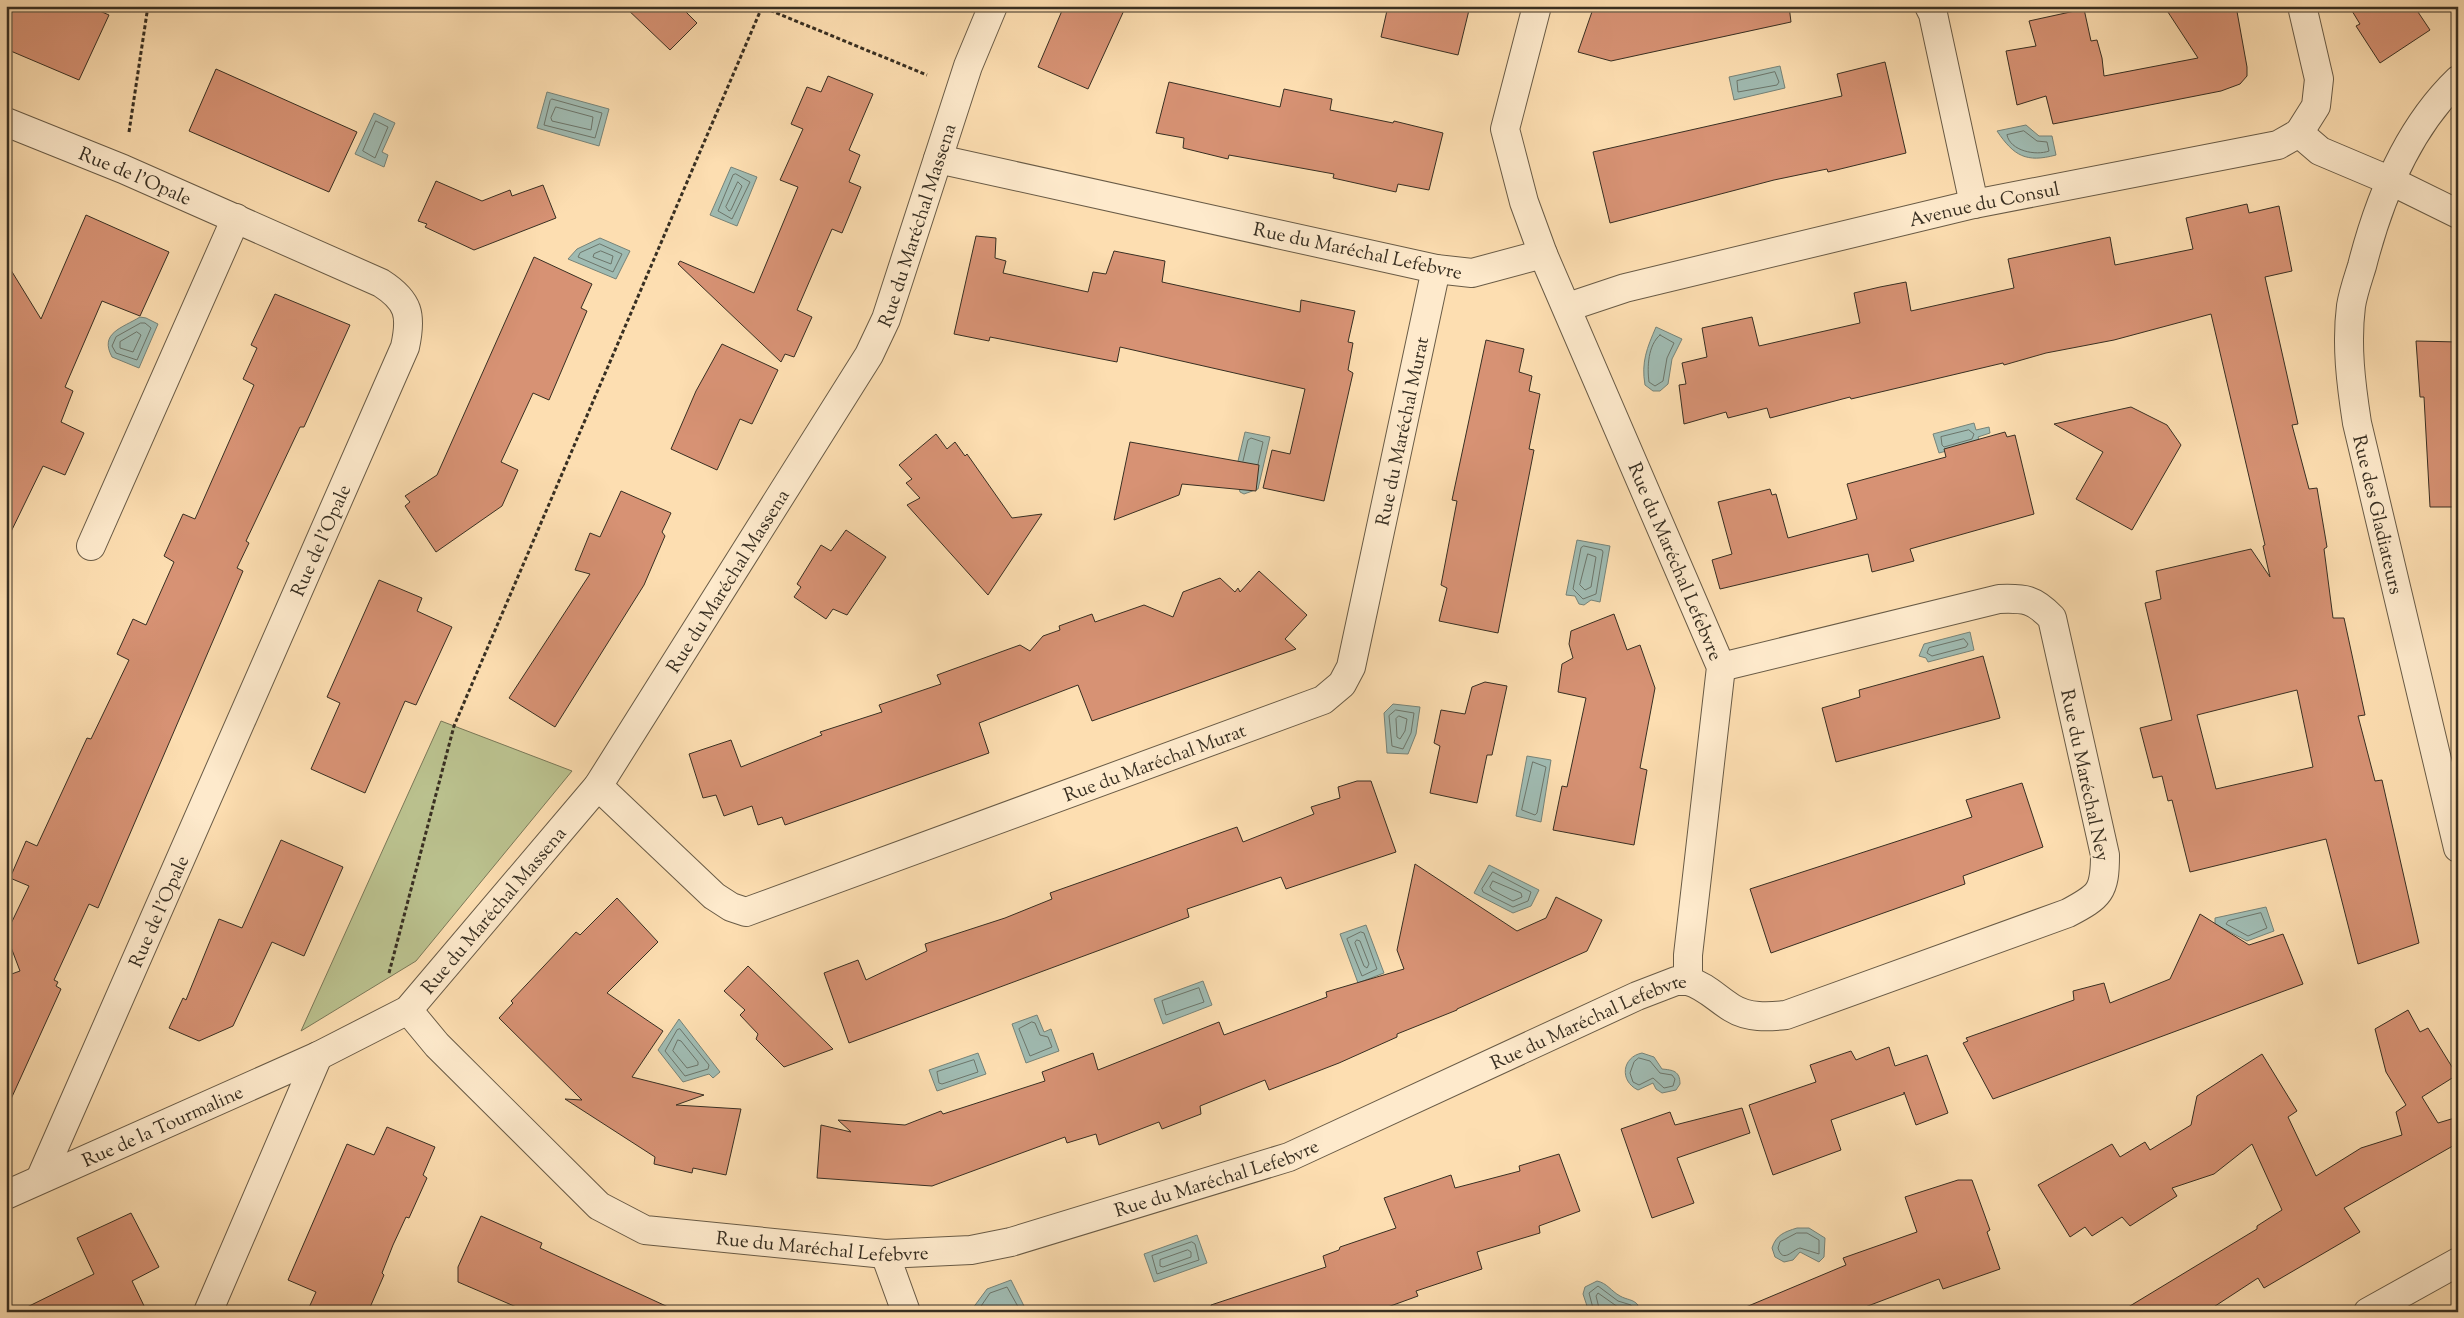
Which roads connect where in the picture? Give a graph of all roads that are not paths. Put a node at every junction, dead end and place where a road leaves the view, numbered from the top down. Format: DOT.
graph roads {
  1 [pos="994,6"];
  2 [pos="1537,6"];
  3 [pos="1929,6"];
  4 [pos="2302,6"];
  5 [pos="2458,80"];
  6 [pos="6,122"];
  7 [pos="2299,133"];
  8 [pos="938,159"];
  9 [pos="2391,181"];
  10 [pos="1974,204"];
  11 [pos="2458,214"];
  12 [pos="236,218"];
  13 [pos="1544,254"];
  14 [pos="1436,269"];
  15 [pos="1568,308"];
  16 [pos="92,546"];
  17 [pos="1722,668"];
  18 [pos="598,786"];
  19 [pos="2458,848"];
  20 [pos="1688,981"];
  21 [pos="408,1010"];
  22 [pos="318,1056"];
  23 [pos="41,1177"];
  24 [pos="6,1195"];
  25 [pos="885,1254"];
  26 [pos="2458,1262"];
  27 [pos="208,1312"];
  28 [pos="906,1312"];
  29 [pos="2368,1312"];
  1 -- 8 [label="street, Rue du Maréchal Massena"];
  2 -- 13 [label="street"];
  3 -- 10 [label="street"];
  4 -- 7 [label="street"];
  5 -- 9 [label="street, Rue des Gladiateurs"];
  6 -- 12 [label="street, Rue de l'Opale"];
  7 -- 9 [label="street"];
  7 -- 10 [label="street, Avenue du Consul"];
  8 -- 14 [label="street, Rue du Maréchal Lefebvre"];
  8 -- 18 [label="street, Rue du Maréchal Massena"];
  9 -- 11 [label="street"];
  9 -- 19 [label="street, Rue des Gladiateurs"];
  10 -- 15 [label="street, Avenue du Consul"];
  12 -- 16 [label="street"];
  12 -- 23 [label="street, Rue de l'Opale"];
  13 -- 14 [label="street, Rue du Maréchal Lefebvre"];
  13 -- 15 [label="street, Rue du Maréchal Lefebvre"];
  14 -- 18 [label="street, Rue du Maréchal Murat"];
  15 -- 17 [label="street, Rue du Maréchal Lefebvre"];
  17 -- 20 [label="street, Rue du Maréchal Lefebvre"];
  17 -- 20 [label="street, Rue du Maréchal Ney"];
  18 -- 21 [label="street, Rue du Maréchal Massena"];
  20 -- 25 [label="street, Rue du Maréchal Lefebvre"];
  21 -- 22 [label="street, Rue du Maréchal Massena"];
  21 -- 25 [label="street, Rue du Maréchal Lefebvre"];
  22 -- 23 [label="street, Rue de la Tourmaline"];
  22 -- 27 [label="street"];
  23 -- 24 [label="street, Rue de la Tourmaline"];
  25 -- 28 [label="street"];
  26 -- 29 [label="street"];
}
